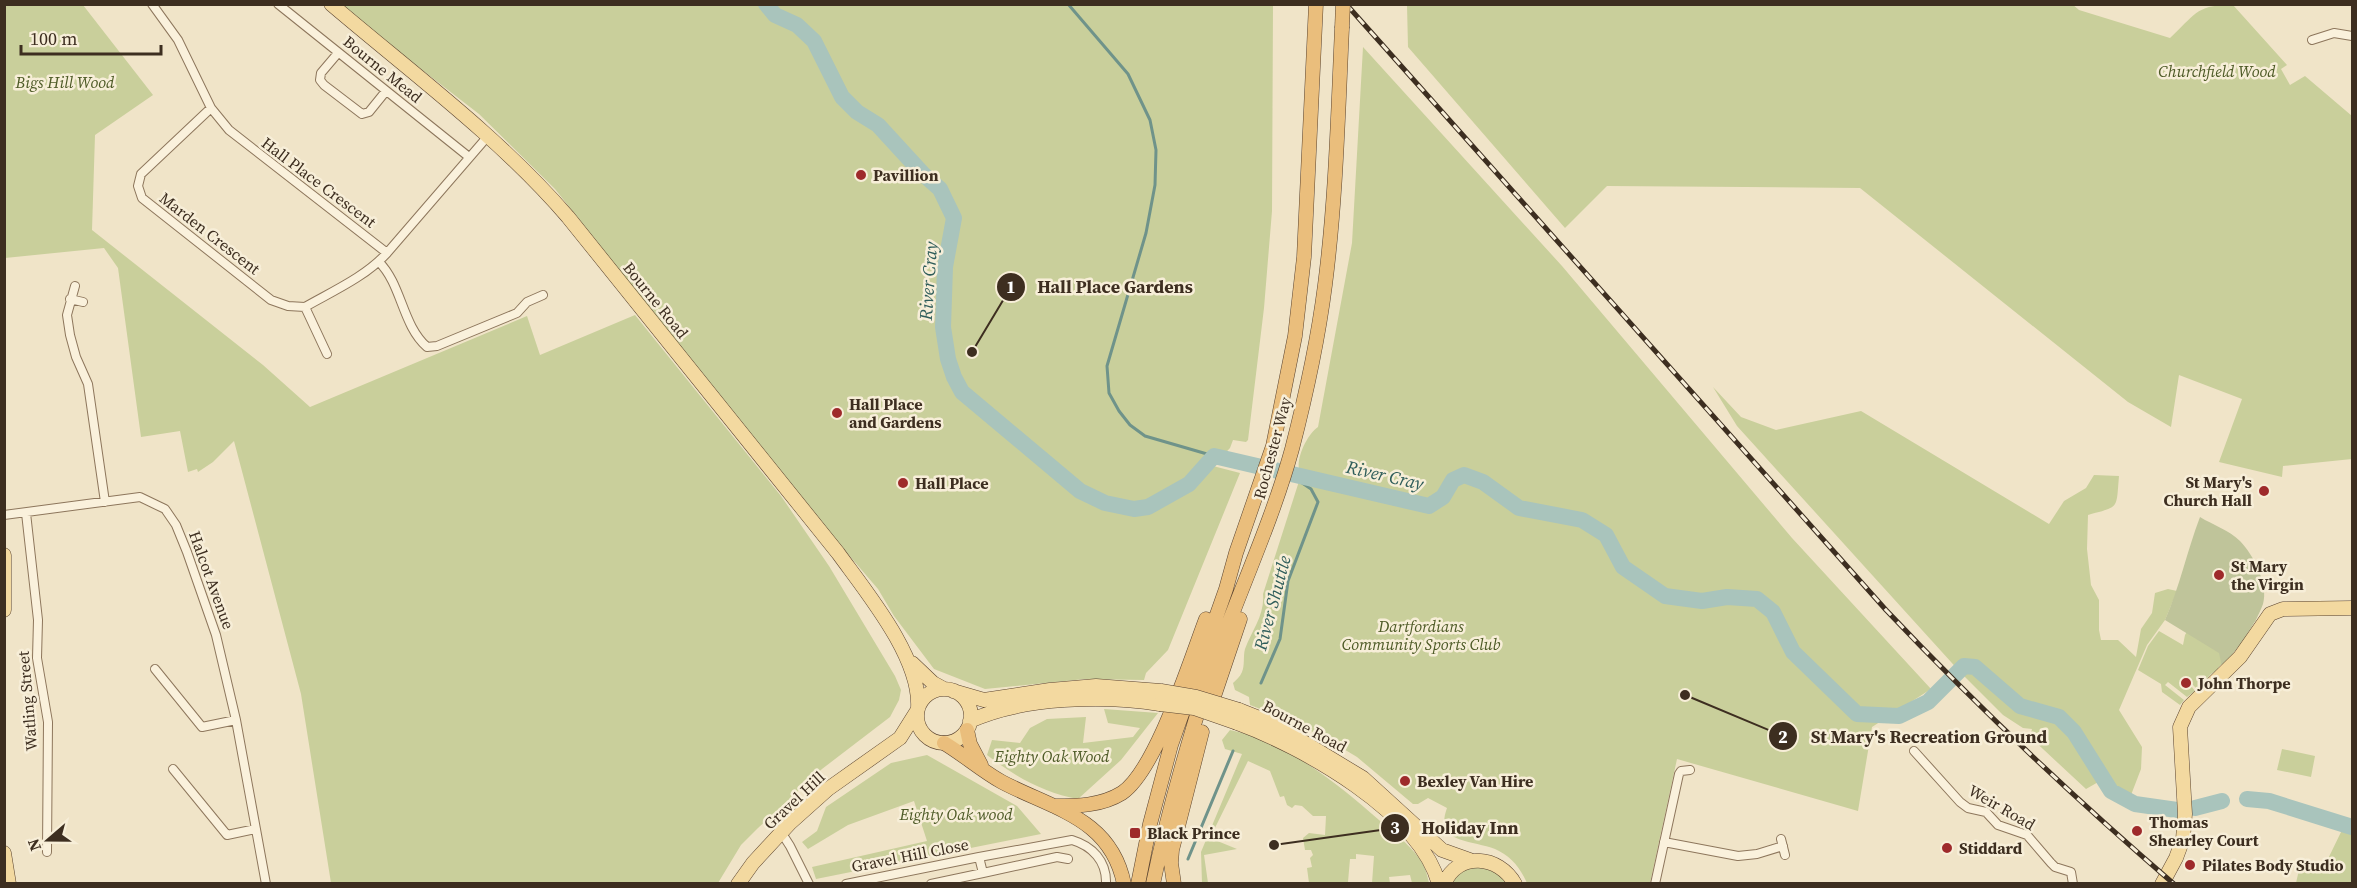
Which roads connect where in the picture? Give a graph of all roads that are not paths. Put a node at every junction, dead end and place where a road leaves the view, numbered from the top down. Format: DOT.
graph roads {
  1 [pos="152,4"];
  2 [pos="278,4"];
  3 [pos="331,4"];
  4 [pos="1316,4"];
  5 [pos="1343,4"];
  6 [pos="2352,36"];
  7 [pos="2312,40"];
  8 [pos="338,53"];
  9 [pos="386,91"];
  10 [pos="212,108"];
  11 [pos="488,136"];
  12 [pos="469,157"];
  13 [pos="387,253"];
  14 [pos="379,262"];
  15 [pos="75,286"];
  16 [pos="543,295"];
  17 [pos="70,299"];
  18 [pos="83,302"];
  19 [pos="305,307"];
  20 [pos="327,354"];
  21 [pos="105,502"];
  22 [pos="26,513"];
  23 [pos="4,515"];
  24 [pos="1260,545"];
  25 [pos="1236,553"];
  26 [pos="4,555"];
  27 [pos="2352,608"];
  28 [pos="4,610"];
  29 [pos="908,660"];
  30 [pos="155,669"];
  31 [pos="948,690"];
  32 [pos="1160,697"];
  33 [pos="918,709"];
  34 [pos="1238,716"];
  35 [pos="236,720"];
  36 [pos="969,725"];
  37 [pos="927,738"];
  38 [pos="944,743"];
  39 [pos="1914,751"];
  40 [pos="882,752"];
  41 [pos="172,770"];
  42 [pos="983,770"];
  43 [pos="1690,770"];
  44 [pos="1054,806"];
  45 [pos="256,829"];
  46 [pos="781,832"];
  47 [pos="1664,842"];
  48 [pos="1783,847"];
  49 [pos="47,852"];
  50 [pos="4,853"];
  51 [pos="979,857"];
  52 [pos="1068,859"];
  53 [pos="1470,860"];
  54 [pos="982,873"];
  55 [pos="9,884"];
  56 [pos="266,884"];
  57 [pos="738,884"];
  58 [pos="809,884"];
  59 [pos="846,884"];
  60 [pos="931,884"];
  61 [pos="1106,884"];
  62 [pos="1124,884"];
  63 [pos="1138,884"];
  64 [pos="1153,884"];
  65 [pos="1174,884"];
  66 [pos="1439,884"];
  67 [pos="1444,884"];
  68 [pos="1515,884"];
  69 [pos="1655,884"];
  70 [pos="2073,884"];
  71 [pos="2162,884"];
  1 -- 10 [label="street, Hall Place Crescent"];
  2 -- 8 [label="street, Bourne Mead"];
  3 -- 11 [label="main road, Bourne Road"];
  4 -- 25 [label="highway, Rochester Way"];
  5 -- 24 [label="highway, Rochester Way, bridge"];
  6 -- 7 [label="street"];
  8 -- 9 [label="street, Bourne Mead"];
  8 -- 9 [label="street"];
  9 -- 12 [label="street, Bourne Mead"];
  10 -- 13 [label="street, Hall Place Crescent"];
  10 -- 19 [label="street, Marden Crescent"];
  11 -- 12 [label="street"];
  11 -- 29 [label="main road, Bourne Road"];
  12 -- 13 [label="street"];
  13 -- 14 [label="street"];
  14 -- 16 [label="street"];
  14 -- 19 [label="street"];
  15 -- 17 [label="street"];
  17 -- 18 [label="street"];
  17 -- 21 [label="street"];
  19 -- 20 [label="street"];
  21 -- 22 [label="street, Halcot Avenue"];
  21 -- 35 [label="street, Halcot Avenue"];
  22 -- 23 [label="street, Halcot Avenue"];
  22 -- 49 [label="street, Watling Street"];
  24 -- 64 [label="highway, Rochester Way"];
  24 -- 65 [label="highway"];
  25 -- 44 [label="highway"];
  25 -- 63 [label="highway, Rochester Way"];
  26 -- 28 [label="main road"];
  27 -- 71 [label="main road"];
  29 -- 31 [label="main road, Bourne Road"];
  29 -- 33 [label="main road, Bourne Road"];
  30 -- 35 [label="street"];
  31 -- 32 [label="main road, Bourne Road"];
  31 -- 33 [label="main road"];
  31 -- 36 [label="main road"];
  32 -- 34 [label="main road, Bourne Road, bridge"];
  32 -- 36 [label="main road, Bourne Road"];
  33 -- 37 [label="main road"];
  33 -- 40 [label="main road, Gravel Hill"];
  34 -- 53 [label="main road, Bourne Road"];
  34 -- 66 [label="main road, Bourne Road"];
  35 -- 45 [label="street, Halcot Avenue"];
  36 -- 38 [label="main road"];
  36 -- 42 [label="highway"];
  37 -- 38 [label="main road"];
  37 -- 40 [label="main road, Gravel Hill"];
  38 -- 42 [label="highway"];
  39 -- 70 [label="street, Weir Road"];
  40 -- 46 [label="main road, Gravel Hill"];
  41 -- 45 [label="street"];
  42 -- 44 [label="highway"];
  43 -- 47 [label="street"];
  44 -- 62 [label="highway"];
  45 -- 56 [label="street, Halcot Avenue"];
  46 -- 57 [label="main road, Gravel Hill"];
  46 -- 58 [label="street"];
  47 -- 48 [label="street"];
  47 -- 69 [label="street"];
  50 -- 55 [label="main road"];
  51 -- 54 [label="street, Gravel Hill Close"];
  51 -- 59 [label="street, Gravel Hill Close"];
  51 -- 61 [label="street, Gravel Hill Close"];
  52 -- 54 [label="street, Gravel Hill Close"];
  53 -- 67 [label="main road"];
  53 -- 68 [label="main road, Bourne Road"];
  54 -- 60 [label="street, Gravel Hill Close"];
}
